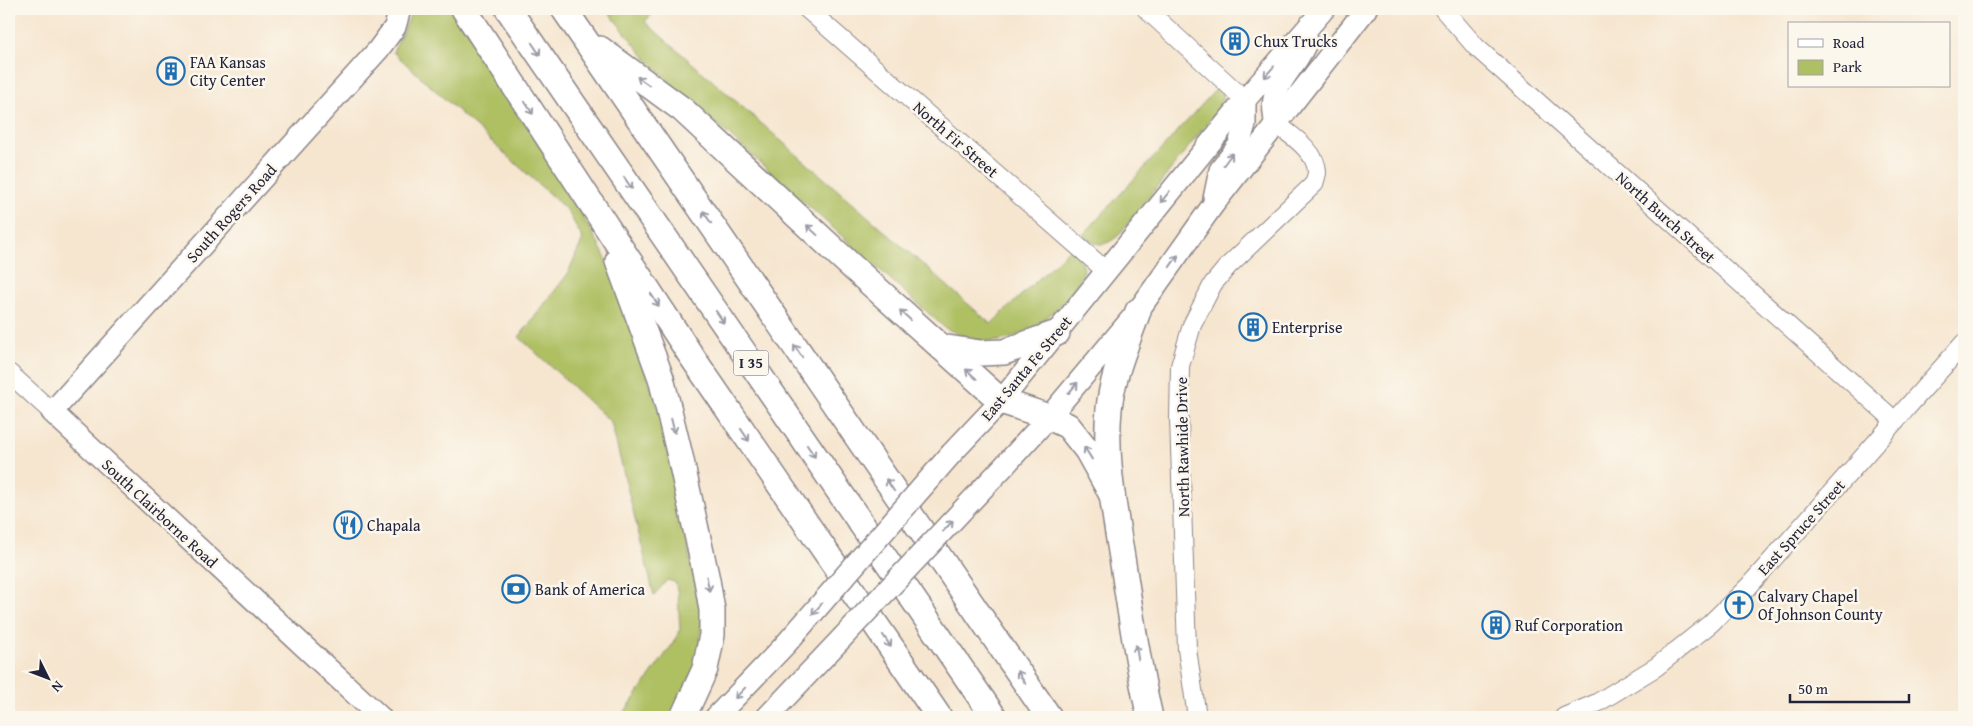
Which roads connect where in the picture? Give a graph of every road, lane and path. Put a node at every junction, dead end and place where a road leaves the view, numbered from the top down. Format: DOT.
graph roads {
  1 [pos="400,9"];
  2 [pos="464,9"];
  3 [pos="508,9"];
  4 [pos="564,9"];
  5 [pos="807,9"];
  6 [pos="1146,9"];
  7 [pos="1366,9"];
  8 [pos="1443,9"];
  9 [pos="1319,15"];
  10 [pos="584,37"];
  11 [pos="1245,100"];
  12 [pos="1275,123"];
  13 [pos="1213,205"];
  14 [pos="609,230"];
  15 [pos="1105,270"];
  16 [pos="1138,311"];
  17 [pos="1057,333"];
  18 [pos="1964,343"];
  19 [pos="941,348"];
  20 [pos="9,373"];
  21 [pos="1001,401"];
  22 [pos="52,412"];
  23 [pos="1049,417"];
  24 [pos="1894,421"];
  25 [pos="1112,495"];
  26 [pos="380,717"];
  27 [pos="683,717"];
  28 [pos="716,717"];
  29 [pos="768,717"];
  30 [pos="939,717"];
  31 [pos="994,717"];
  32 [pos="1049,717"];
  33 [pos="1150,717"];
  34 [pos="1197,717"];
  35 [pos="1564,717"];
  1 -- 22 [label="main road, South Rogers Road"];
  2 -- 14 [label="highway, one-way"];
  3 -- 31 [label="highway, I 35, one-way"];
  4 -- 10 [label="highway, I 35"];
  5 -- 15 [label="street, North Fir Street"];
  6 -- 11 [label="street"];
  7 -- 12 [label="main road"];
  8 -- 24 [label="street, North Burch Street"];
  9 -- 11 [label="main road, East Santa Fe Street, one-way"];
  9 -- 12 [label="main road"];
  19 -- 10 [label="highway, one-way"];
  32 -- 10 [label="highway, I 35, one-way"];
  13 -- 11 [label="main road, one-way"];
  11 -- 15 [label="main road, East Santa Fe Street, one-way"];
  12 -- 13 [label="main road"];
  12 -- 34 [label="street, North Rawhide Drive"];
  16 -- 13 [label="main road, one-way"];
  14 -- 27 [label="highway, one-way"];
  14 -- 30 [label="highway, one-way"];
  15 -- 17 [label="main road, East Santa Fe Street"];
  23 -- 16 [label="main road, one-way"];
  16 -- 25 [label="highway"];
  17 -- 19 [label="highway"];
  17 -- 21 [label="main road, East Santa Fe Street"];
  18 -- 24 [label="street, East Spruce Street"];
  21 -- 19 [label="highway, one-way"];
  20 -- 22 [label="street, South Clairborne Road"];
  21 -- 23 [label="highway"];
  21 -- 28 [label="main road, East Santa Fe Street, one-way, bridge"];
  22 -- 26 [label="main road, South Clairborne Road"];
  25 -- 23 [label="highway, one-way"];
  29 -- 23 [label="main road, one-way, bridge"];
  24 -- 35 [label="street, East Spruce Street"];
  33 -- 25 [label="highway, one-way"];
}
